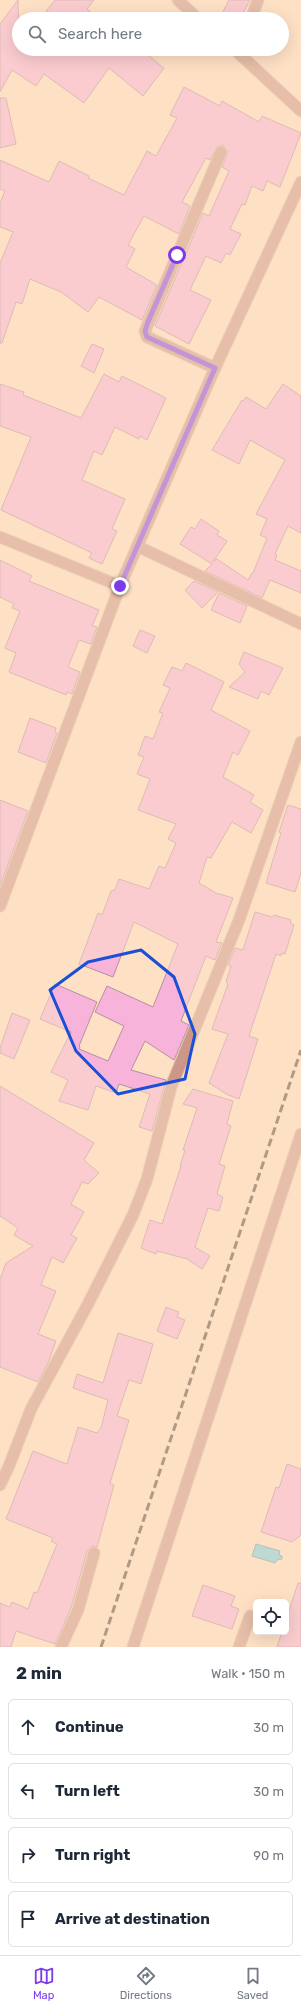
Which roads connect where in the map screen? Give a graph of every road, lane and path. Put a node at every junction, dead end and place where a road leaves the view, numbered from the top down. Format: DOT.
graph roads {
  1 [pos="178,0"];
  2 [pos="258,0"];
  3 [pos="191,12"];
  4 [pos="254,12"];
  5 [pos="244,56"];
  6 [pos="301,111"];
  7 [pos="221,152"];
  8 [pos="301,182"];
  9 [pos="215,368"];
  10 [pos="0,537"];
  11 [pos="137,546"];
  12 [pos="120,586"];
  13 [pos="301,624"];
  14 [pos="301,742"];
  15 [pos="0,906"];
  16 [pos="301,1134"];
  17 [pos="0,1485"];
  18 [pos="94,1553"];
  19 [pos="250,1616"];
  20 [pos="61,1647"];
  21 [pos="133,1647"];
  22 [pos="239,1647"];
  1 -- 3 [label="street"];
  2 -- 4 [label="street"];
  5 -- 6 [label="street"];
  7 -- 9 [label="street"];
  8 -- 9 [label="street"];
  9 -- 11 [label="street"];
  10 -- 12 [label="street"];
  11 -- 12 [label="street"];
  11 -- 13 [label="street"];
  12 -- 15 [label="street"];
  14 -- 17 [label="street"];
  16 -- 21 [label="street"];
  18 -- 20 [label="street"];
  19 -- 22 [label="street"];
}
